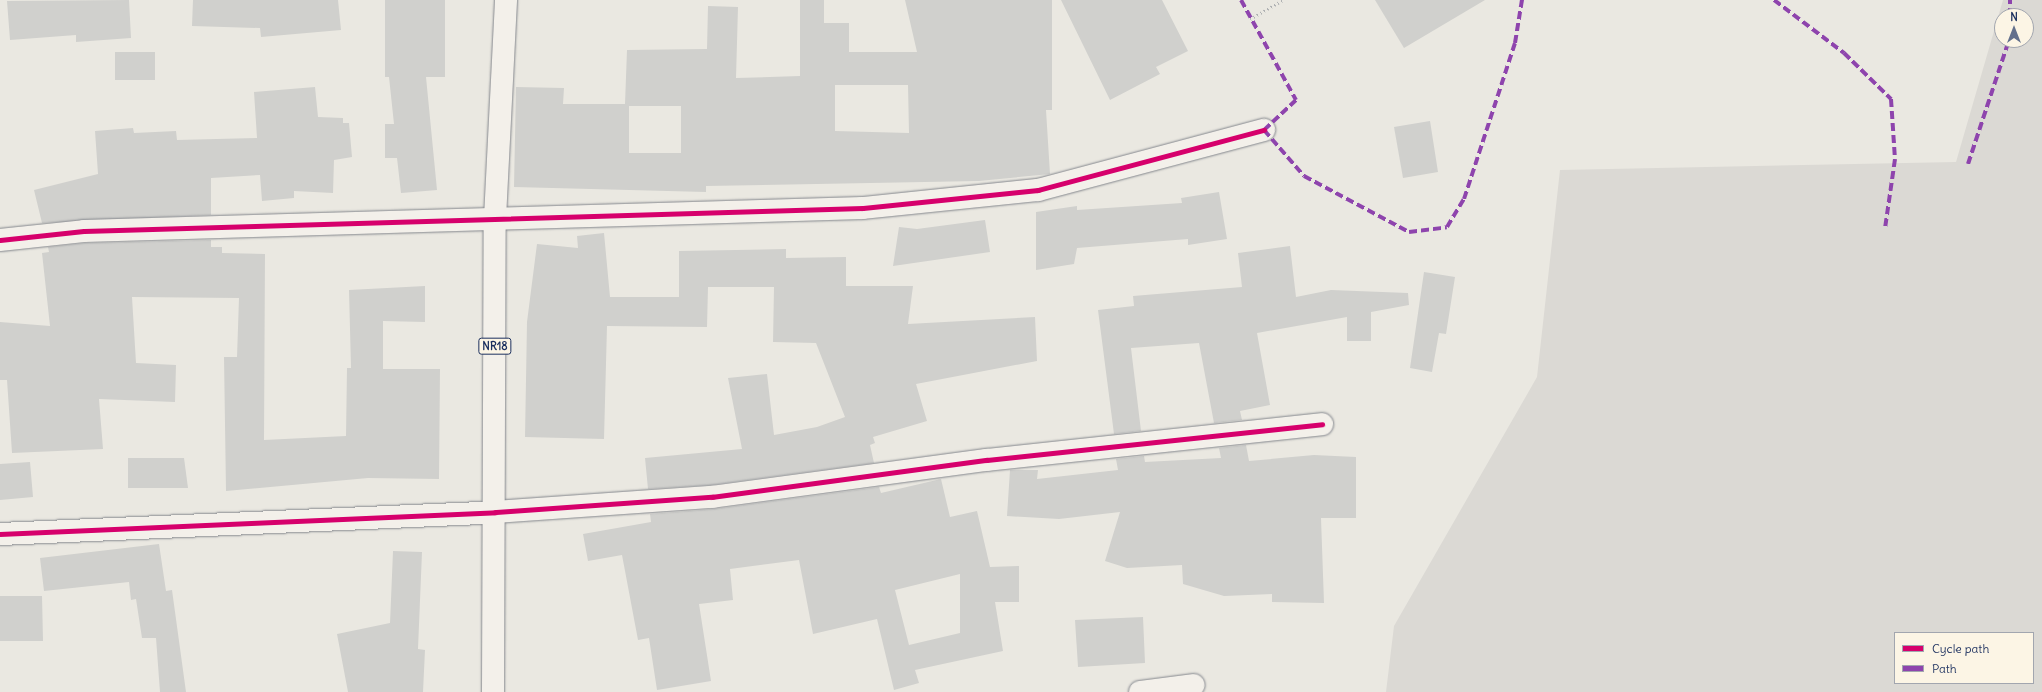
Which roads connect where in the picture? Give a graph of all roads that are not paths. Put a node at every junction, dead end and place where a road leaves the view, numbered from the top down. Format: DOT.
graph roads {
  1 [pos="506,0"];
  2 [pos="1264,130"];
  3 [pos="495,218"];
  4 [pos="0,240"];
  5 [pos="1322,424"];
  6 [pos="495,512"];
  7 [pos="0,534"];
  8 [pos="1194,685"];
  9 [pos="493,692"];
  10 [pos="1140,692"];
  1 -- 3 [label="street, NR18"];
  2 -- 3 [label="street"];
  3 -- 4 [label="street"];
  3 -- 6 [label="street, NR18"];
  5 -- 6 [label="street"];
  6 -- 7 [label="street"];
  6 -- 9 [label="street, NR18"];
  8 -- 10 [label="street"];
}
